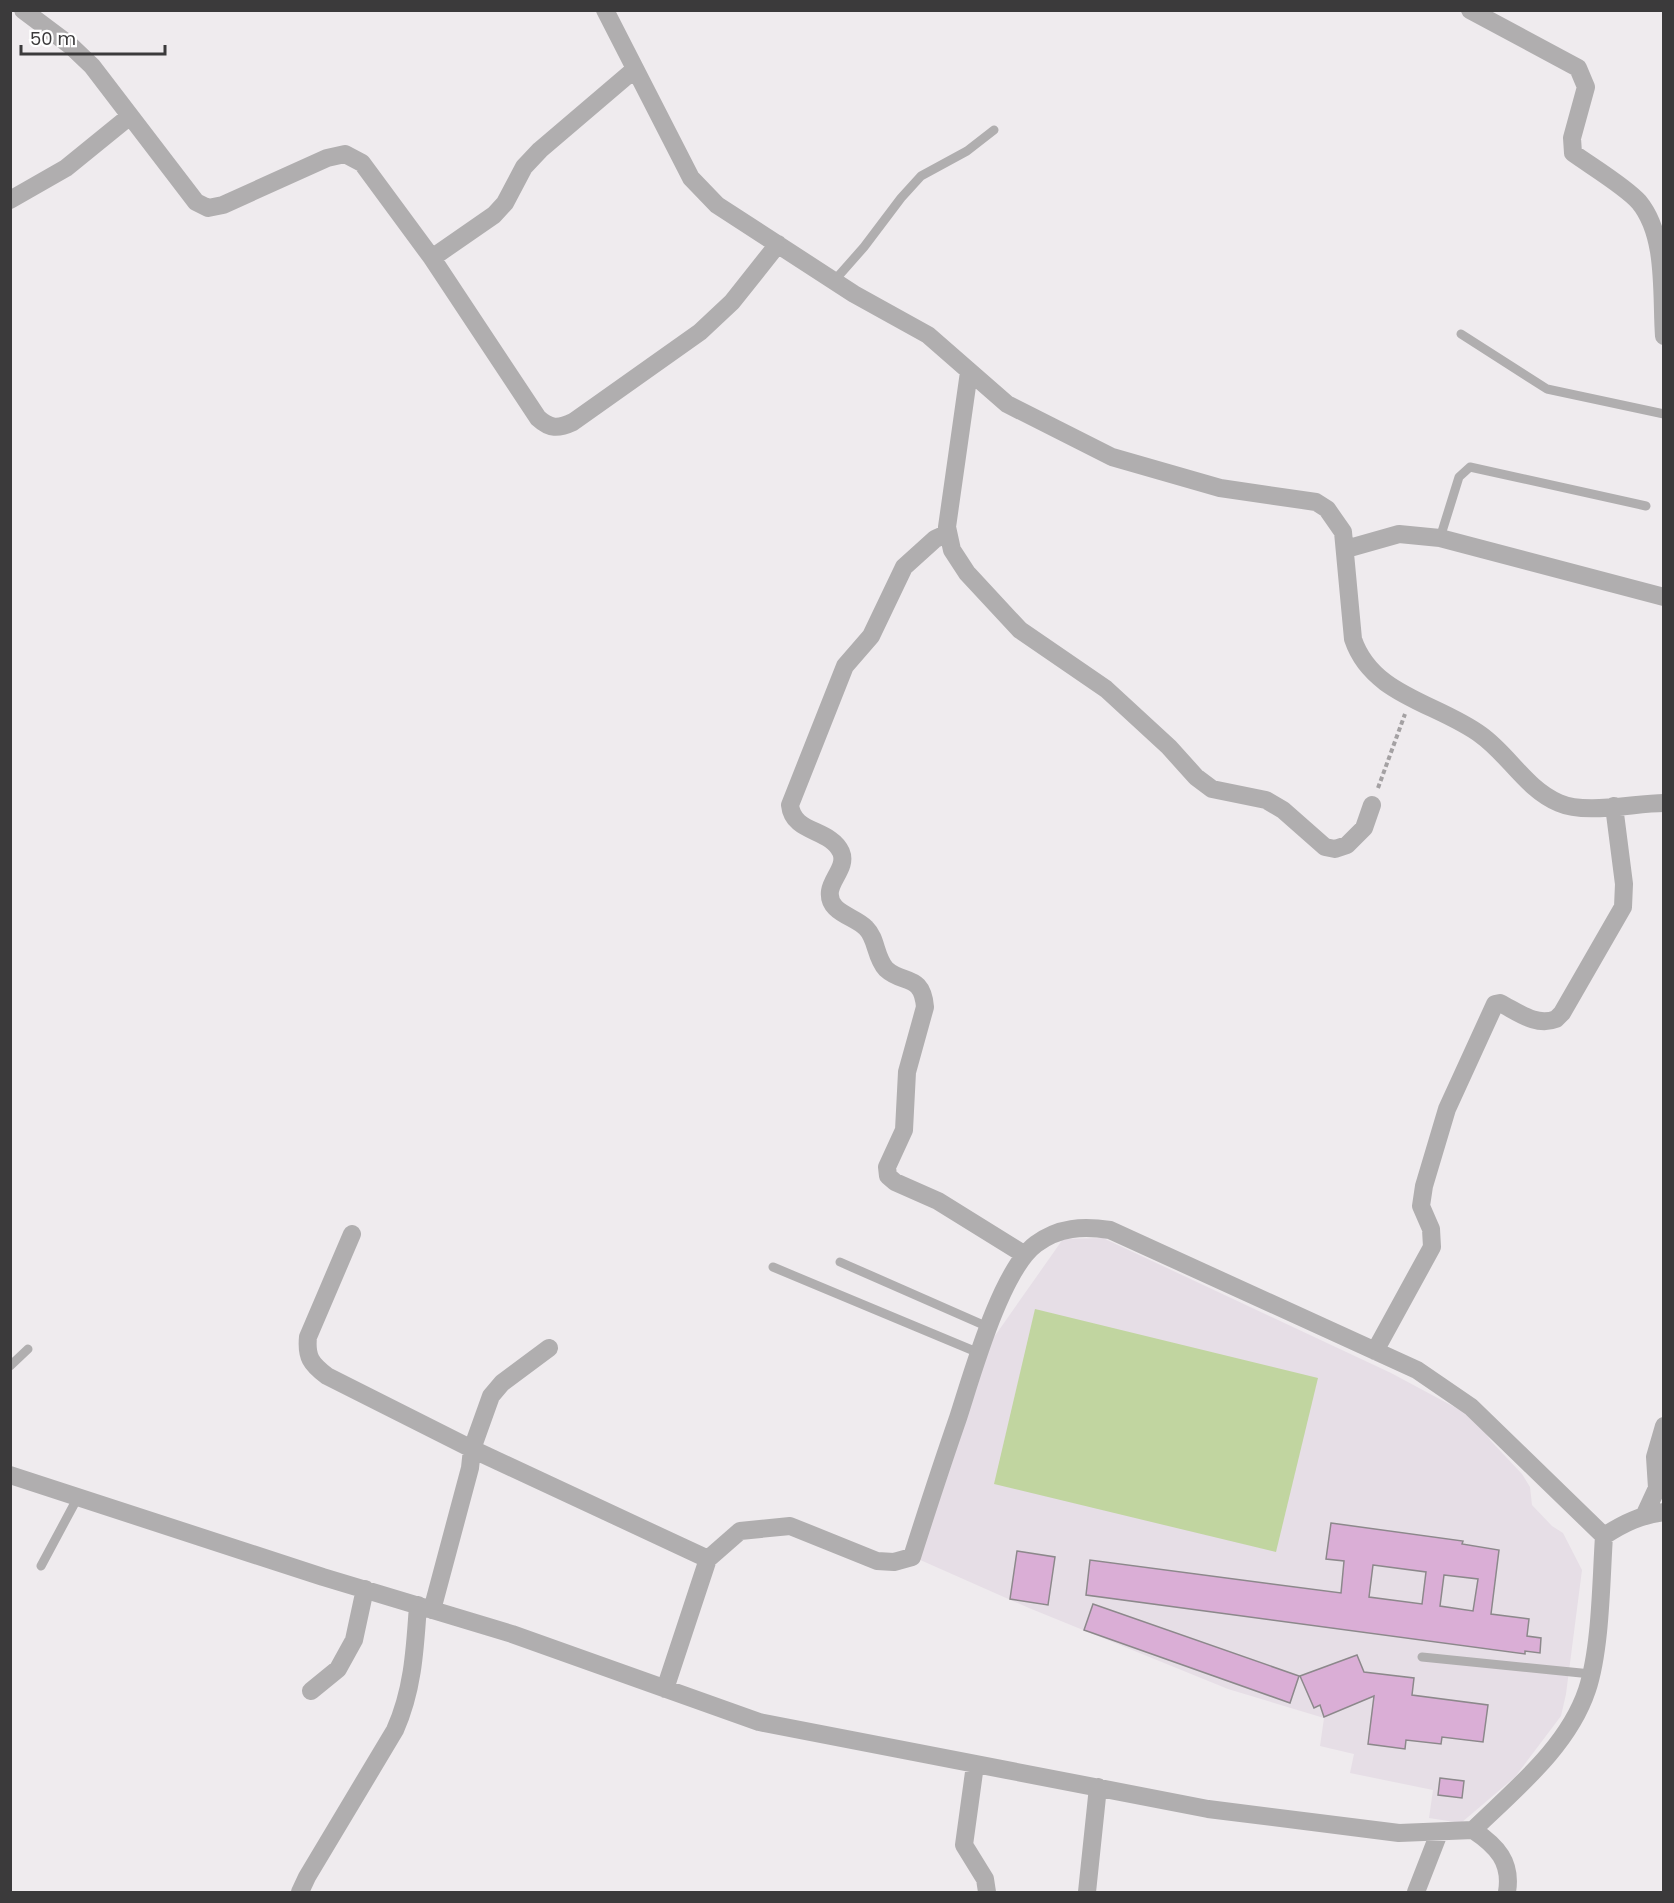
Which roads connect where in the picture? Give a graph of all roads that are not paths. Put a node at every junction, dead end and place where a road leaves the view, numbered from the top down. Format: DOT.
graph roads {
  1 [pos="23,10"];
  2 [pos="604,10"];
  3 [pos="1470,10"];
  4 [pos="635,69"];
  5 [pos="130,116"];
  6 [pos="994,130"];
  7 [pos="10,200"];
  8 [pos="778,244"];
  9 [pos="432,258"];
  10 [pos="834,281"];
  11 [pos="1461,334"];
  12 [pos="1664,336"];
  13 [pos="969,372"];
  14 [pos="1664,414"];
  15 [pos="1646,506"];
  16 [pos="948,533"];
  17 [pos="1440,538"];
  18 [pos="1346,549"];
  19 [pos="1664,597"];
  20 [pos="1664,803"];
  21 [pos="1372,805"];
  22 [pos="1614,806"];
  23 [pos="352,1234"];
  24 [pos="1025,1255"];
  25 [pos="840,1262"];
  26 [pos="773,1267"];
  27 [pos="988,1327"];
  28 [pos="549,1348"];
  29 [pos="28,1349"];
  30 [pos="1375,1351"];
  31 [pos="979,1353"];
  32 [pos="10,1366"];
  33 [pos="1664,1426"];
  34 [pos="472,1449"];
  35 [pos="10,1474"];
  36 [pos="78,1497"];
  37 [pos="1654,1513"];
  38 [pos="1604,1536"];
  39 [pos="708,1559"];
  40 [pos="41,1566"];
  41 [pos="365,1589"];
  42 [pos="425,1608"];
  43 [pos="1422,1657"];
  44 [pos="1591,1674"];
  45 [pos="665,1689"];
  46 [pos="311,1691"];
  47 [pos="975,1765"];
  48 [pos="1098,1787"];
  49 [pos="1473,1830"];
  50 [pos="1439,1833"];
  51 [pos="300,1893"];
  52 [pos="987,1893"];
  53 [pos="1087,1893"];
  54 [pos="1416,1893"];
  55 [pos="1507,1893"];
  1 -- 5 [label="street"];
  2 -- 4 [label="street"];
  3 -- 12 [label="street"];
  4 -- 8 [label="street"];
  4 -- 9 [label="street"];
  5 -- 7 [label="street"];
  5 -- 9 [label="street"];
  6 -- 10 [label="lane"];
  8 -- 9 [label="street"];
  8 -- 10 [label="street"];
  10 -- 13 [label="street"];
  11 -- 14 [label="lane"];
  13 -- 16 [label="street"];
  13 -- 18 [label="street"];
  15 -- 17 [label="lane"];
  16 -- 21 [label="street"];
  16 -- 24 [label="street"];
  17 -- 18 [label="street"];
  17 -- 19 [label="street"];
  18 -- 22 [label="street"];
  20 -- 22 [label="street"];
  22 -- 30 [label="street"];
  23 -- 34 [label="street"];
  24 -- 27 [label="street"];
  24 -- 30 [label="street"];
  25 -- 27 [label="lane"];
  26 -- 31 [label="lane"];
  27 -- 31 [label="street"];
  28 -- 34 [label="street"];
  29 -- 32 [label="lane"];
  30 -- 38 [label="street"];
  31 -- 39 [label="street"];
  33 -- 37 [label="street"];
  34 -- 39 [label="street"];
  34 -- 42 [label="street"];
  35 -- 36 [label="street"];
  36 -- 40 [label="lane"];
  36 -- 41 [label="street"];
  37 -- 38 [label="street"];
  38 -- 44 [label="street"];
  39 -- 45 [label="street"];
  41 -- 42 [label="street"];
  41 -- 46 [label="street"];
  42 -- 45 [label="street"];
  42 -- 51 [label="street"];
  43 -- 44 [label="lane"];
  44 -- 49 [label="street"];
  45 -- 47 [label="street"];
  47 -- 48 [label="street"];
  47 -- 52 [label="street"];
  48 -- 50 [label="street"];
  48 -- 53 [label="street"];
  49 -- 50 [label="street"];
  49 -- 55 [label="street"];
  50 -- 54 [label="street"];
}
